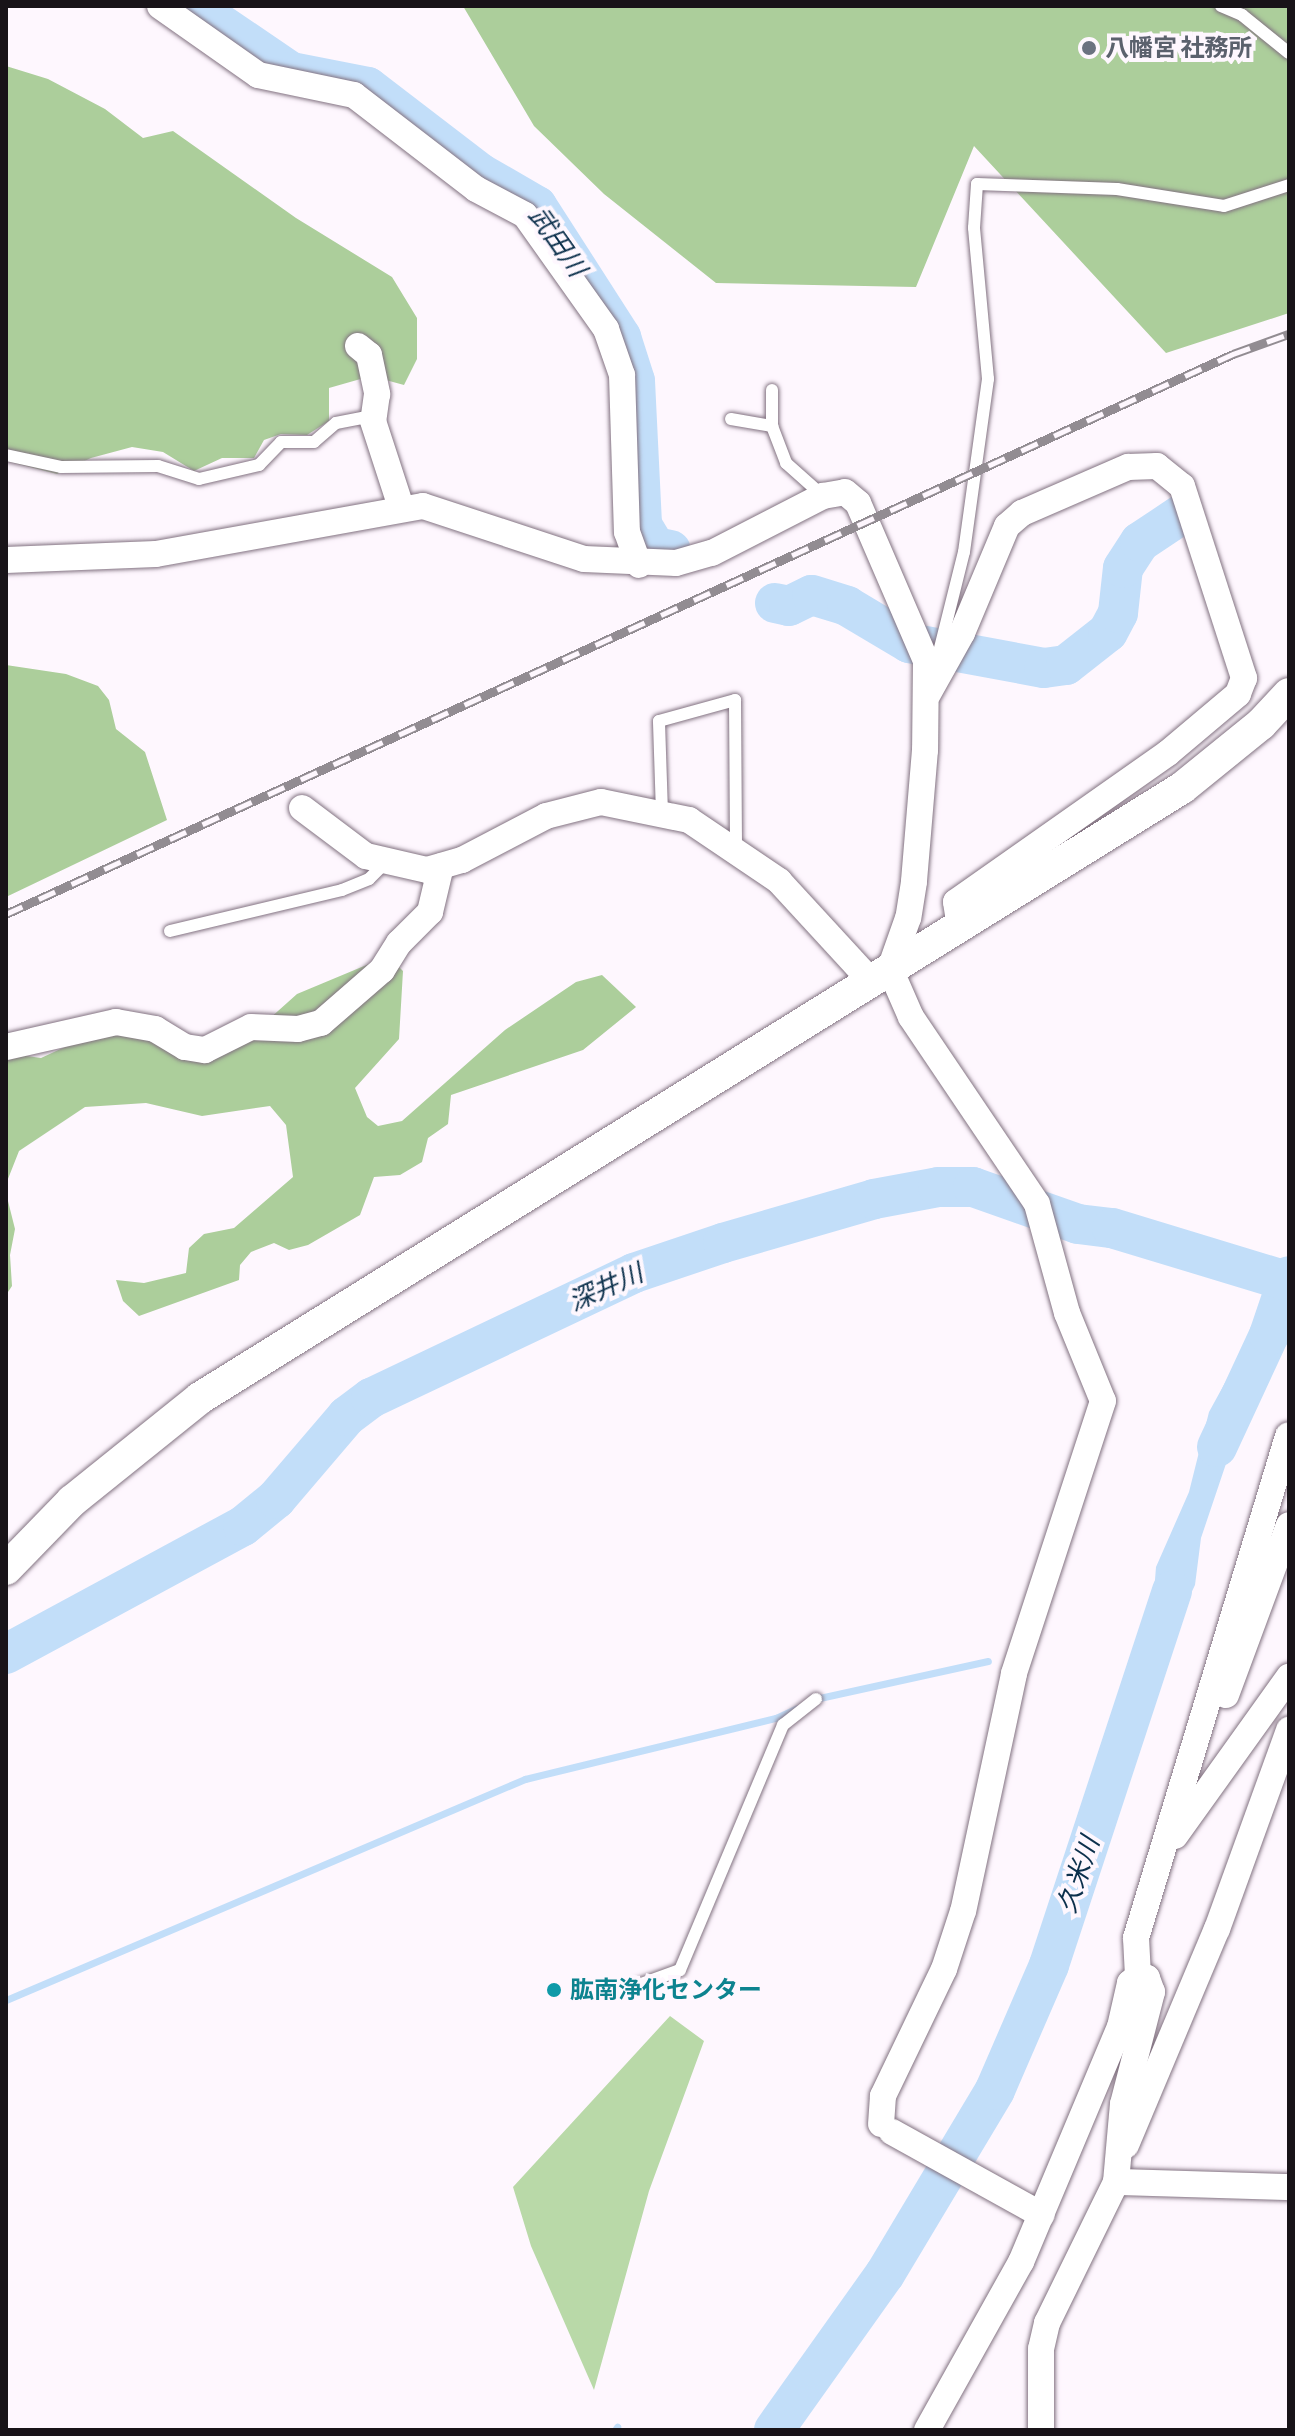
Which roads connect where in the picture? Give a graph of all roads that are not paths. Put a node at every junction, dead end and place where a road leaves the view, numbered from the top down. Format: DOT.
graph roads {
  1 [pos="160,6"];
  2 [pos="1221,6"];
  3 [pos="1289,53"];
  4 [pos="1289,185"];
  5 [pos="358,346"];
  6 [pos="772,390"];
  7 [pos="373,416"];
  8 [pos="731,419"];
  9 [pos="772,426"];
  10 [pos="6,455"];
  11 [pos="823,496"];
  12 [pos="401,507"];
  13 [pos="6,560"];
  14 [pos="639,565"];
  15 [pos="928,694"];
  16 [pos="1289,694"];
  17 [pos="302,808"];
  18 [pos="662,813"];
  19 [pos="736,849"];
  20 [pos="386,862"];
  21 [pos="441,866"];
  22 [pos="960,928"];
  23 [pos="170,931"];
  24 [pos="880,975"];
  25 [pos="6,1047"];
  26 [pos="1288,1436"];
  27 [pos="1289,1525"];
  28 [pos="6,1569"];
  29 [pos="1289,1677"];
  30 [pos="816,1699"];
  31 [pos="1289,1730"];
  32 [pos="1173,1839"];
  33 [pos="1136,1938"];
  34 [pos="1138,1976"];
  35 [pos="630,1988"];
  36 [pos="1121,2156"];
  37 [pos="1116,2182"];
  38 [pos="1289,2187"];
  39 [pos="1031,2209"];
  40 [pos="927,2430"];
  41 [pos="1041,2430"];
  1 -- 14 [label="street"];
  2 -- 3 [label="lane"];
  4 -- 15 [label="lane"];
  5 -- 7 [label="street"];
  6 -- 9 [label="lane"];
  7 -- 10 [label="lane"];
  7 -- 12 [label="street"];
  8 -- 9 [label="lane"];
  9 -- 11 [label="lane"];
  11 -- 14 [label="street"];
  11 -- 15 [label="street"];
  12 -- 13 [label="street"];
  12 -- 14 [label="street"];
  15 -- 22 [label="street"];
  15 -- 24 [label="street"];
  16 -- 22 [label="street"];
  17 -- 20 [label="street"];
  18 -- 19 [label="street"];
  18 -- 19 [label="lane"];
  18 -- 21 [label="street"];
  19 -- 24 [label="street"];
  20 -- 21 [label="street"];
  20 -- 23 [label="lane"];
  21 -- 25 [label="street"];
  22 -- 24 [label="street"];
  24 -- 28 [label="street"];
  24 -- 39 [label="street"];
  26 -- 33 [label="street"];
  27 -- 32 [label="street"];
  29 -- 32 [label="street"];
  30 -- 35 [label="lane"];
  31 -- 36 [label="street"];
  32 -- 33 [label="street"];
  33 -- 34 [label="street"];
  34 -- 36 [label="street"];
  34 -- 39 [label="street"];
  36 -- 37 [label="street"];
  37 -- 38 [label="street"];
  37 -- 41 [label="street"];
  39 -- 40 [label="street"];
}
